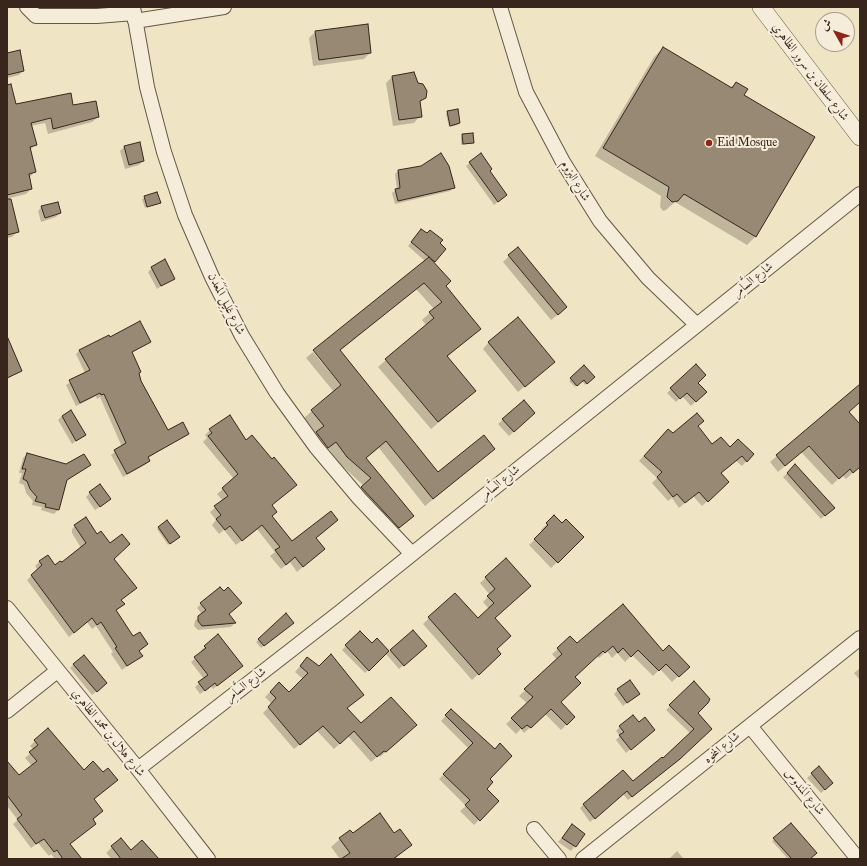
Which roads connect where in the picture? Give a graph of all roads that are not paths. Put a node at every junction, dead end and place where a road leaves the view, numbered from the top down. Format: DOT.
graph roads {
  1 [pos="26,7"];
  2 [pos="224,7"];
  3 [pos="500,7"];
  4 [pos="761,7"];
  5 [pos="134,14"];
  6 [pos="860,136"];
  7 [pos="860,194"];
  8 [pos="697,325"];
  9 [pos="412,554"];
  10 [pos="7,608"];
  11 [pos="860,638"];
  12 [pos="57,671"];
  13 [pos="7,711"];
  14 [pos="750,726"];
  15 [pos="138,769"];
  16 [pos="534,829"];
  17 [pos="208,859"];
  18 [pos="559,859"];
  19 [pos="583,859"];
  20 [pos="858,859"];
  1 -- 5 [label="street"];
  2 -- 5 [label="street"];
  3 -- 8 [label="street, شارع البزوم"];
  4 -- 6 [label="street, شارع سلطان بن سرور الظاهري"];
  5 -- 9 [label="street, شارع غَلِيل المَعَدَن"];
  7 -- 8 [label="street, شارع السَّامِر"];
  8 -- 9 [label="street, شارع السَّامِر"];
  9 -- 15 [label="street, شارع السَّامِر"];
  10 -- 12 [label="street, شارع هلال بن محمد الظاهري"];
  11 -- 14 [label="street, شارع المخوه"];
  12 -- 13 [label="street"];
  12 -- 15 [label="street, شارع هلال بن محمد الظاهري"];
  14 -- 19 [label="street, شارع المخوه"];
  14 -- 20 [label="street, شارع المَندوس"];
  15 -- 17 [label="street, شارع هلال بن محمد الظاهري"];
  16 -- 18 [label="street"];
}
